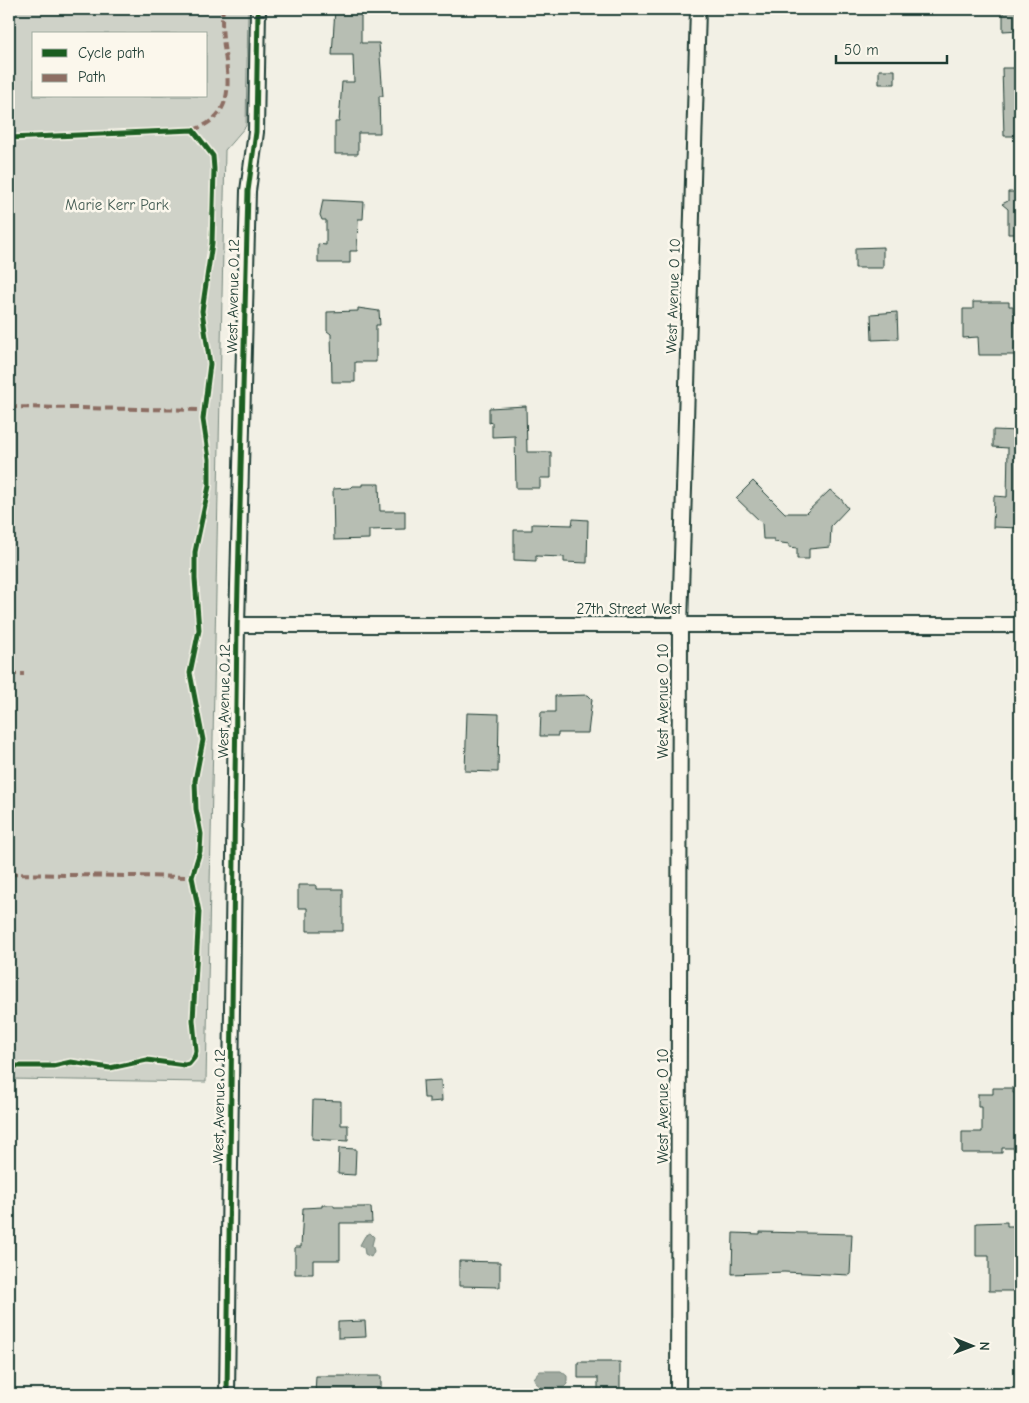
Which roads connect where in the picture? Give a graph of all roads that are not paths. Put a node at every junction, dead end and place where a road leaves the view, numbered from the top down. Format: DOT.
graph roads {
  1 [pos="258,9"];
  2 [pos="698,9"];
  3 [pos="238,624"];
  4 [pos="1020,624"];
  5 [pos="680,626"];
  6 [pos="227,1394"];
  7 [pos="678,1394"];
  1 -- 3 [label="street, West Avenue O 12"];
  2 -- 5 [label="street, West Avenue O 10"];
  3 -- 5 [label="street, 27th Street West"];
  3 -- 6 [label="street, West Avenue O 12"];
  4 -- 5 [label="street, 27th Street West"];
  5 -- 7 [label="street, West Avenue O 10"];
}
